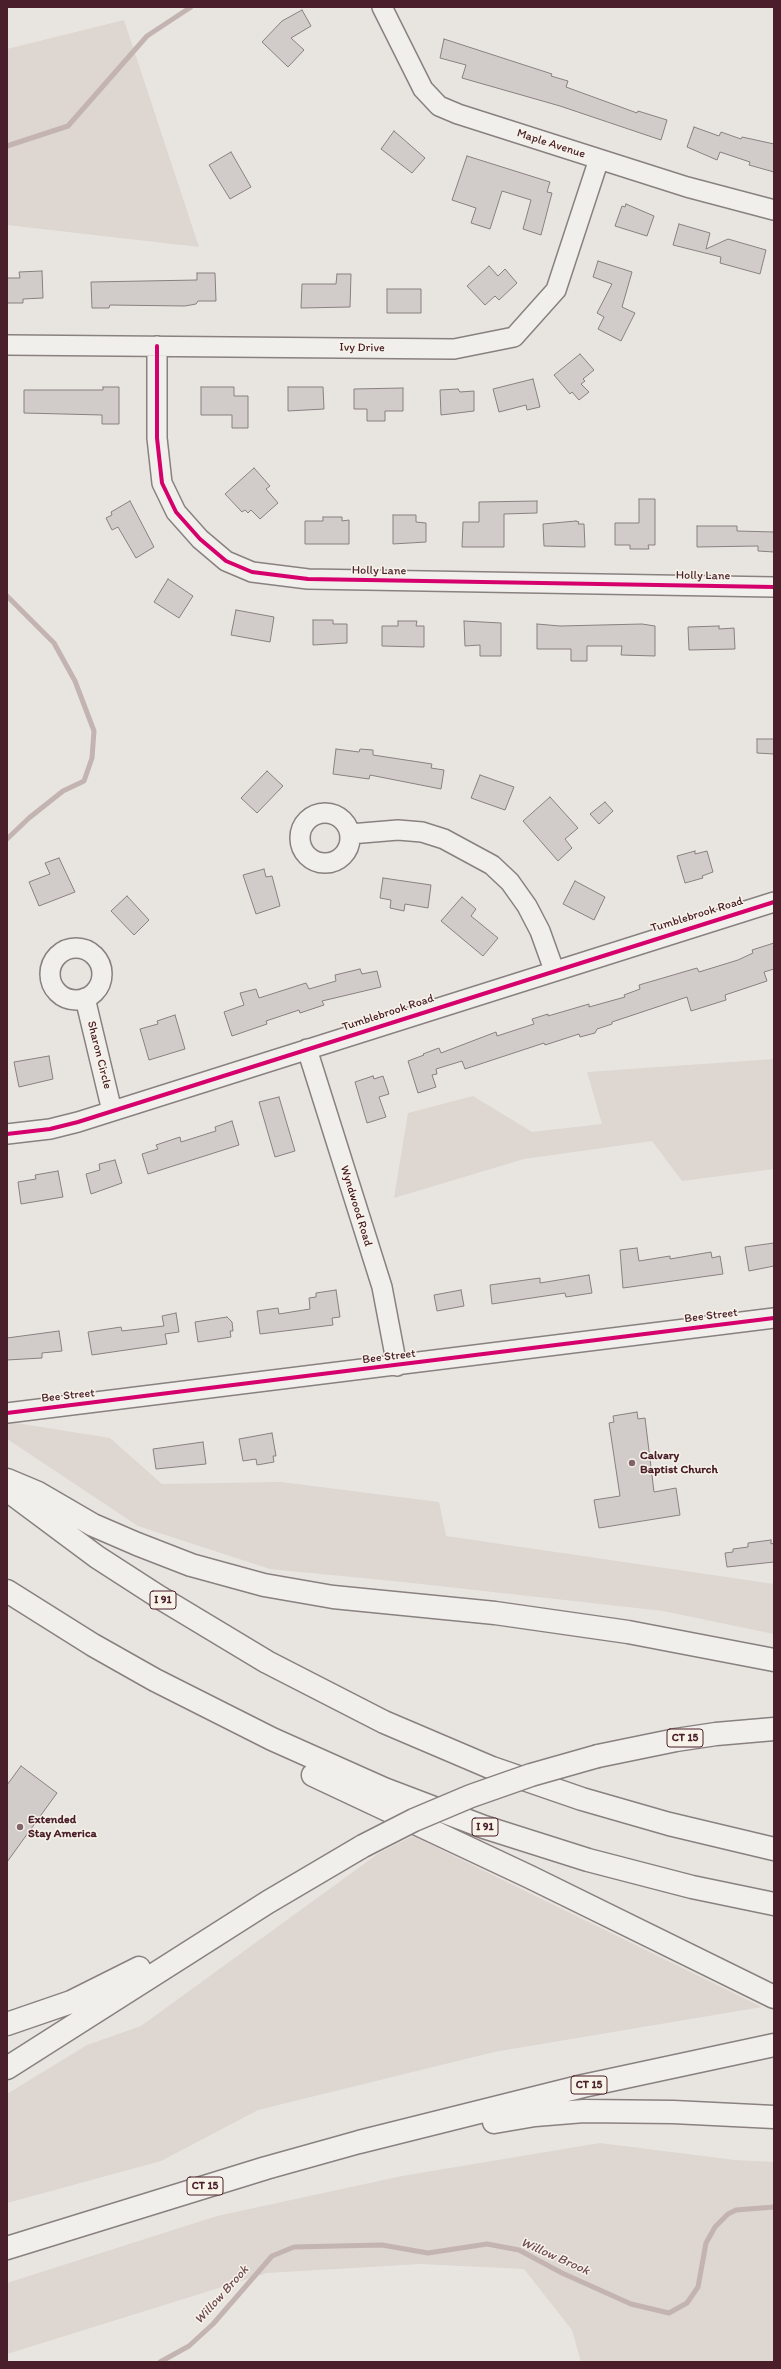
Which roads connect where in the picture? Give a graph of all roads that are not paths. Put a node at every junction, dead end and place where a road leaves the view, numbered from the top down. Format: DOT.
graph roads {
  1 [pos="382,7"];
  2 [pos="599,159"];
  3 [pos="774,210"];
  4 [pos="7,345"];
  5 [pos="157,346"];
  6 [pos="774,587"];
  7 [pos="350,834"];
  8 [pos="774,902"];
  9 [pos="554,970"];
  10 [pos="85,998"];
  11 [pos="307,1049"];
  12 [pos="112,1111"];
  13 [pos="7,1134"];
  14 [pos="774,1318"];
  15 [pos="397,1366"];
  16 [pos="7,1413"];
  17 [pos="7,1480"];
  18 [pos="7,1490"];
  19 [pos="7,1591"];
  20 [pos="774,1660"];
  21 [pos="210,1709"];
  22 [pos="774,1729"];
  23 [pos="774,1849"];
  24 [pos="774,1904"];
  25 [pos="206,1942"];
  26 [pos="774,1997"];
  27 [pos="7,2024"];
  28 [pos="774,2046"];
  29 [pos="7,2068"];
  30 [pos="774,2118"];
  31 [pos="405,2130"];
  32 [pos="7,2248"];
  1 -- 2 [label="street, Maple Avenue"];
  2 -- 3 [label="street, Maple Avenue"];
  2 -- 5 [label="street, Ivy Drive"];
  4 -- 5 [label="street, Ivy Drive"];
  5 -- 6 [label="street, Holly Lane"];
  7 -- 9 [label="street"];
  8 -- 9 [label="street, Tumblebrook Road"];
  9 -- 11 [label="street, Tumblebrook Road"];
  10 -- 12 [label="street, Sharon Circle"];
  11 -- 12 [label="street, Tumblebrook Road"];
  11 -- 15 [label="street, Wyndwood Road"];
  12 -- 13 [label="street, Tumblebrook Road"];
  14 -- 15 [label="street, Bee Street"];
  15 -- 16 [label="street, Bee Street"];
  17 -- 20 [label="highway"];
  18 -- 23 [label="highway, I 91"];
  19 -- 21 [label="highway, I 91"];
  21 -- 24 [label="highway, I 91"];
  21 -- 26 [label="highway"];
  22 -- 25 [label="highway, CT 15, bridge"];
  25 -- 27 [label="highway"];
  25 -- 29 [label="highway, CT 15"];
  28 -- 31 [label="highway, CT 15"];
  30 -- 31 [label="highway"];
  31 -- 32 [label="highway, CT 15"];
}
